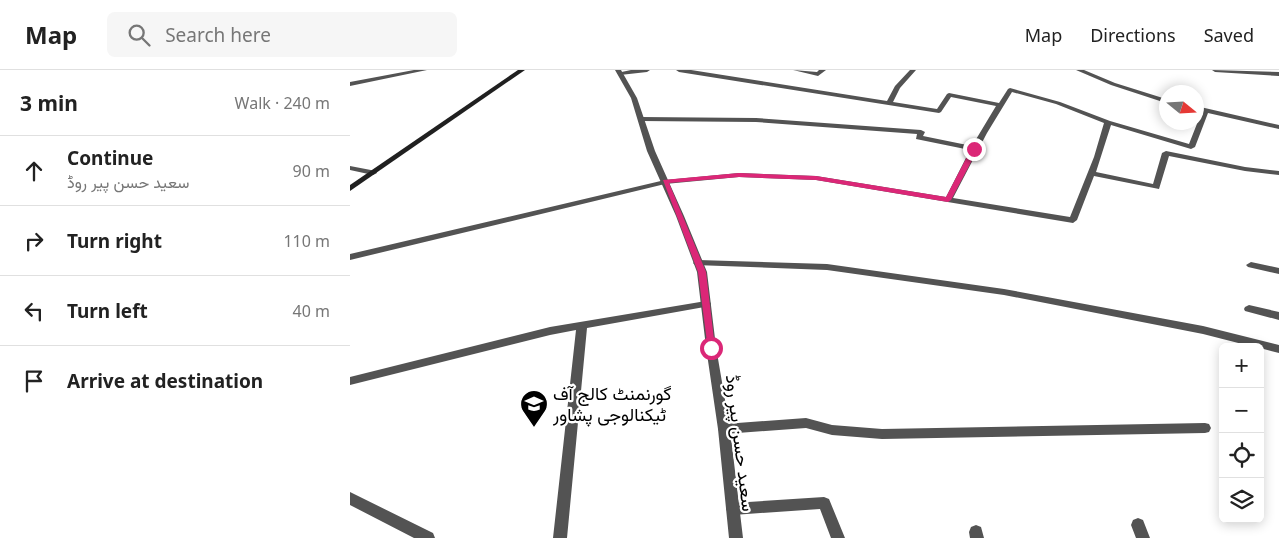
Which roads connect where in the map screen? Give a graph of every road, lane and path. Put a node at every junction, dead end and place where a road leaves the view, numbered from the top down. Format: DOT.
graph roads {
  1 [pos="413,70"];
  2 [pos="424,70"];
  3 [pos="522,70"];
  4 [pos="647,70"];
  5 [pos="679,70"];
  6 [pos="796,70"];
  7 [pos="823,70"];
  8 [pos="913,70"];
  9 [pos="1079,70"];
  10 [pos="1215,70"];
  11 [pos="619,72"];
  12 [pos="406,74"];
  13 [pos="1279,74"];
  14 [pos="350,84"];
  15 [pos="1159,99"];
  16 [pos="889,103"];
  17 [pos="1000,105"];
  18 [pos="1206,110"];
  19 [pos="641,120"];
  20 [pos="1108,122"];
  21 [pos="1279,127"];
  22 [pos="974,149"];
  23 [pos="350,168"];
  24 [pos="374,173"];
  25 [pos="1092,173"];
  26 [pos="1279,173"];
  27 [pos="665,182"];
  28 [pos="350,189"];
  29 [pos="948,200"];
  30 [pos="350,257"];
  31 [pos="698,263"];
  32 [pos="1251,264"];
  33 [pos="1279,271"];
  34 [pos="706,304"];
  35 [pos="1249,309"];
  36 [pos="1279,316"];
  37 [pos="582,326"];
  38 [pos="1279,349"];
  39 [pos="350,382"];
  40 [pos="1205,428"];
  41 [pos="724,429"];
  42 [pos="350,498"];
  43 [pos="733,509"];
  44 [pos="428,538"];
  45 [pos="560,538"];
  46 [pos="736,538"];
  47 [pos="838,538"];
  1 -- 12 [label="street"];
  2 -- 12 [label="street"];
  3 -- 24 [label="main road"];
  4 -- 11 [label="street"];
  5 -- 16 [label="street"];
  6 -- 7 [label="street"];
  8 -- 16 [label="street"];
  9 -- 15 [label="street"];
  10 -- 13 [label="street"];
  11 -- 19 [label="street, سعید حسن پیر روڈ"];
  12 -- 14 [label="street"];
  16 -- 17 [label="street"];
  17 -- 20 [label="street"];
  17 -- 22 [label="street"];
  18 -- 20 [label="street"];
  18 -- 21 [label="street"];
  19 -- 22 [label="street"];
  19 -- 27 [label="street, سعید حسن پیر روڈ"];
  20 -- 25 [label="street"];
  22 -- 29 [label="street"];
  23 -- 24 [label="street"];
  24 -- 28 [label="main road"];
  25 -- 26 [label="street"];
  25 -- 29 [label="street"];
  27 -- 29 [label="street"];
  27 -- 30 [label="street"];
  27 -- 31 [label="street, سعید حسن پیر روڈ"];
  31 -- 34 [label="street, سعید حسن پیر روڈ"];
  31 -- 38 [label="street"];
  32 -- 33 [label="street"];
  34 -- 37 [label="street"];
  34 -- 41 [label="street, سعید حسن پیر روڈ"];
  35 -- 36 [label="street"];
  37 -- 39 [label="street"];
  37 -- 45 [label="street"];
  40 -- 41 [label="street"];
  41 -- 43 [label="street, سعید حسن پیر روڈ"];
  42 -- 44 [label="street"];
  43 -- 46 [label="street, سعید حسن پیر روڈ"];
  43 -- 47 [label="street"];
}
